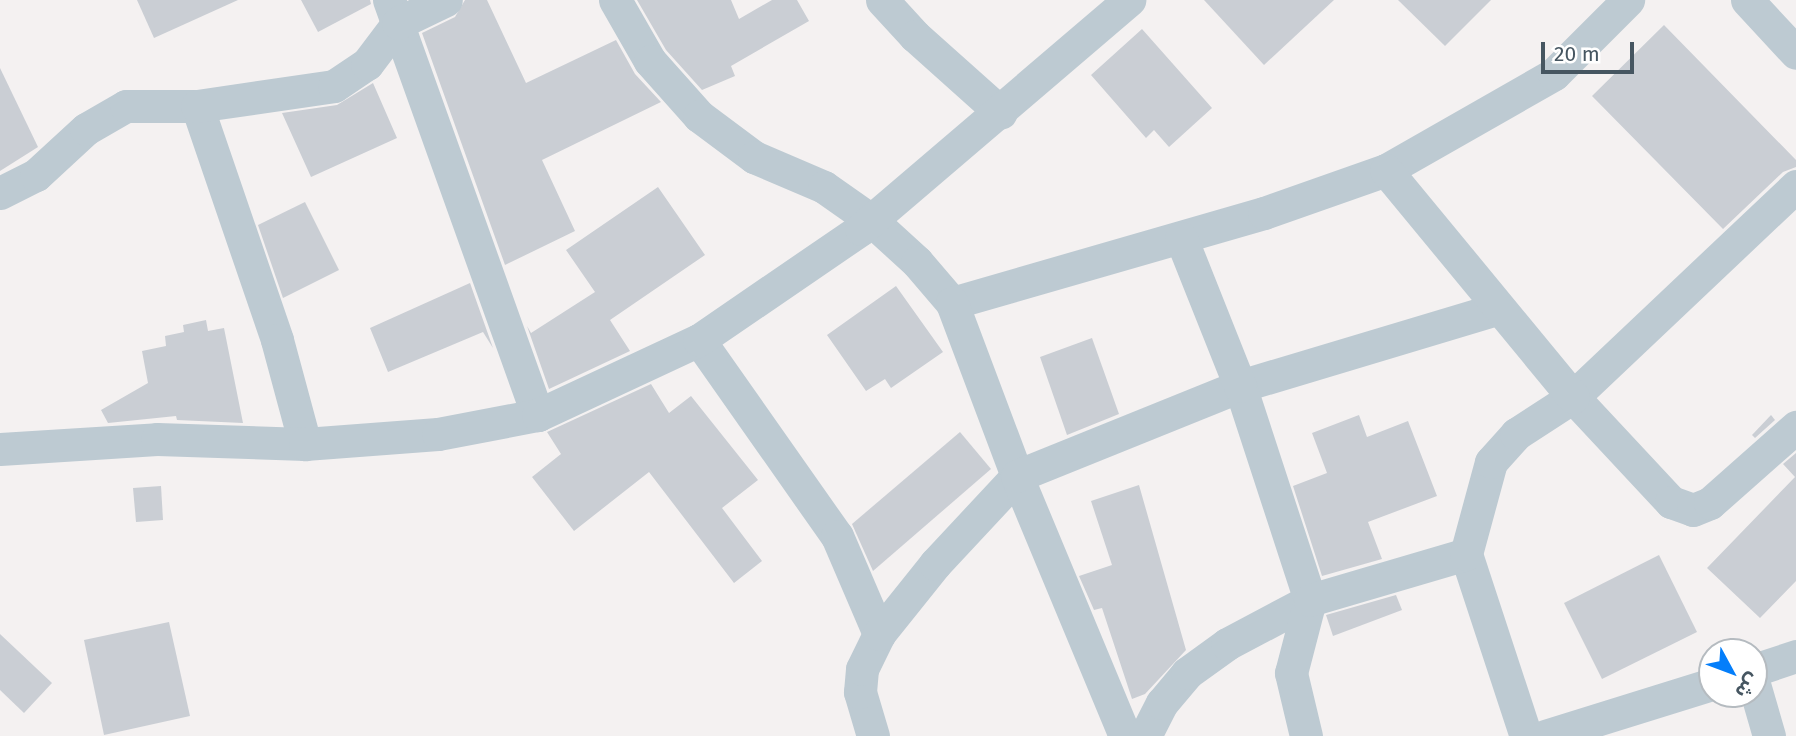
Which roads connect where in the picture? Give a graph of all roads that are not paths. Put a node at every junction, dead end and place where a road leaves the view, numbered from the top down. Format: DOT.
graph roads {
  1 [pos="446,0"];
  2 [pos="615,0"];
  3 [pos="882,0"];
  4 [pos="1129,0"];
  5 [pos="1628,0"];
  6 [pos="1746,0"];
  7 [pos="394,11"];
  8 [pos="1796,53"];
  9 [pos="197,106"];
  10 [pos="1002,113"];
  11 [pos="1386,170"];
  12 [pos="1796,186"];
  13 [pos="0,193"];
  14 [pos="871,220"];
  15 [pos="1181,238"];
  16 [pos="952,303"];
  17 [pos="1497,309"];
  18 [pos="699,340"];
  19 [pos="1240,386"];
  20 [pos="1573,397"];
  21 [pos="538,415"];
  22 [pos="1796,427"];
  23 [pos="305,444"];
  24 [pos="0,449"];
  25 [pos="1017,475"];
  26 [pos="1466,554"];
  27 [pos="1310,600"];
  28 [pos="878,634"];
  29 [pos="1796,656"];
  30 [pos="1768,665"];
  31 [pos="1698,688"];
  32 [pos="1761,708"];
  33 [pos="873,736"];
  34 [pos="1125,736"];
  35 [pos="1145,736"];
  36 [pos="1306,736"];
  37 [pos="1526,736"];
  38 [pos="1545,736"];
  39 [pos="1769,736"];
  1 -- 7 [label="street"];
  2 -- 14 [label="street"];
  3 -- 10 [label="street"];
  4 -- 10 [label="street"];
  5 -- 11 [label="street"];
  6 -- 8 [label="street"];
  7 -- 9 [label="street"];
  7 -- 21 [label="street"];
  9 -- 13 [label="street"];
  9 -- 23 [label="street"];
  10 -- 14 [label="street"];
  11 -- 15 [label="street"];
  11 -- 17 [label="street"];
  12 -- 20 [label="street"];
  14 -- 16 [label="street"];
  14 -- 18 [label="street"];
  15 -- 16 [label="street"];
  15 -- 19 [label="street"];
  16 -- 25 [label="street"];
  17 -- 19 [label="street"];
  17 -- 20 [label="street"];
  18 -- 21 [label="street"];
  18 -- 28 [label="street"];
  19 -- 25 [label="street"];
  19 -- 27 [label="street"];
  20 -- 22 [label="street"];
  20 -- 26 [label="street"];
  21 -- 23 [label="street"];
  23 -- 24 [label="street"];
  25 -- 28 [label="street"];
  25 -- 34 [label="street"];
  26 -- 27 [label="street"];
  26 -- 37 [label="street"];
  27 -- 35 [label="street"];
  27 -- 36 [label="street"];
  28 -- 33 [label="street"];
  29 -- 30 [label="street"];
  31 -- 38 [label="street"];
  32 -- 39 [label="street"];
}
